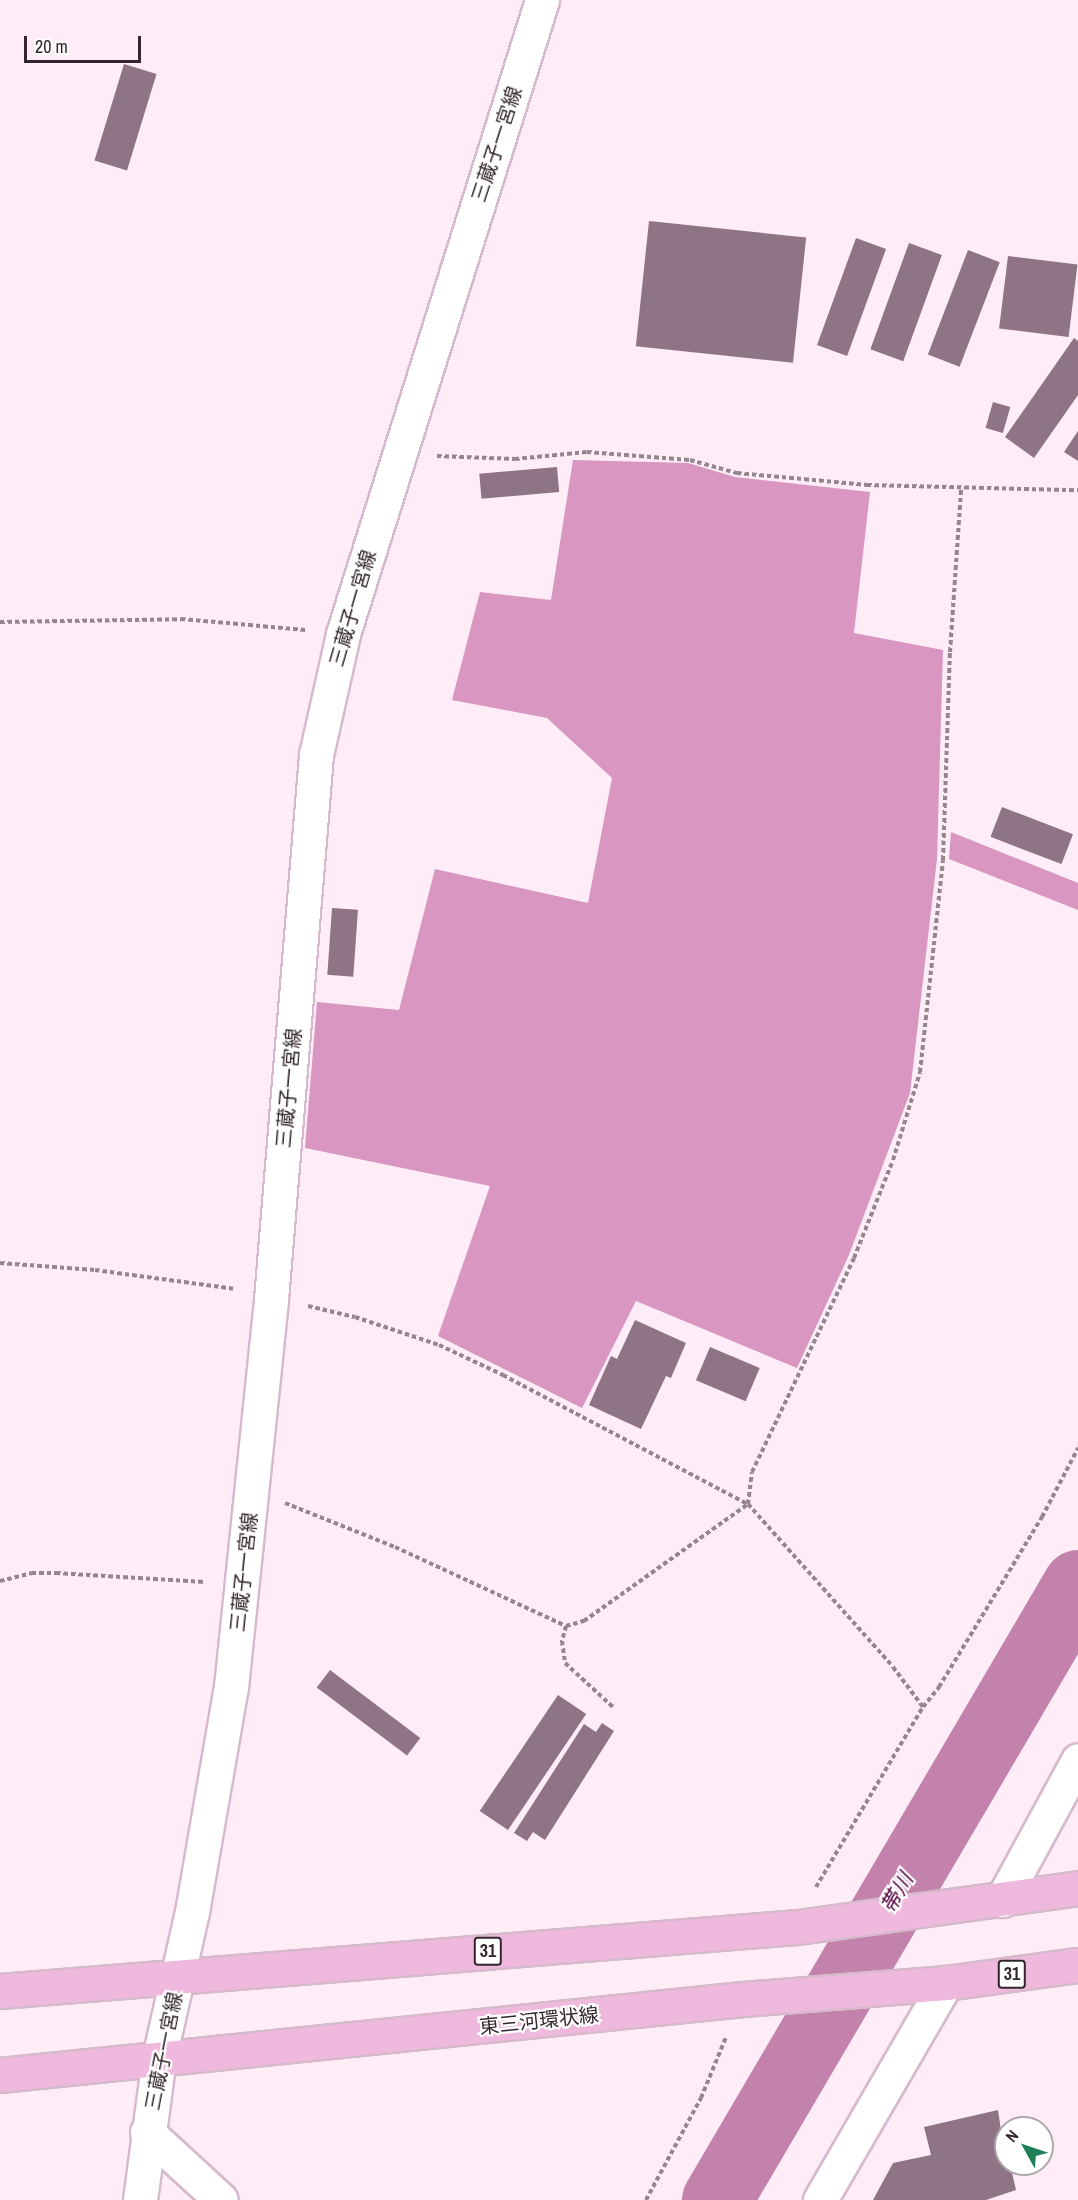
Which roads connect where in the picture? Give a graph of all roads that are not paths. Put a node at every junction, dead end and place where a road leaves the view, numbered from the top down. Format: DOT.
graph roads {
  1 [pos="542,0"];
  2 [pos="1078,1760"];
  3 [pos="1078,1888"];
  4 [pos="1002,1900"];
  5 [pos="1078,1965"];
  6 [pos="178,1975"];
  7 [pos="946,1983"];
  8 [pos="0,1991"];
  9 [pos="159,2058"];
  10 [pos="0,2075"];
  11 [pos="147,2132"];
  12 [pos="140,2200"];
  13 [pos="221,2200"];
  14 [pos="820,2200"];
  1 -- 6 [label="main road, 三蔵子一宮線"];
  2 -- 4 [label="main road"];
  3 -- 4 [label="main road, 31"];
  4 -- 6 [label="main road, 31"];
  5 -- 7 [label="main road, 東三河環状線 / 31"];
  6 -- 8 [label="main road, 31"];
  6 -- 9 [label="main road, 三蔵子一宮線"];
  7 -- 9 [label="main road, 東三河環状線 / 31"];
  7 -- 14 [label="main road"];
  9 -- 10 [label="main road, 東三河環状線 / 31"];
  9 -- 11 [label="main road, 三蔵子一宮線"];
  11 -- 12 [label="main road, 三蔵子一宮線"];
  11 -- 13 [label="main road"];
}
